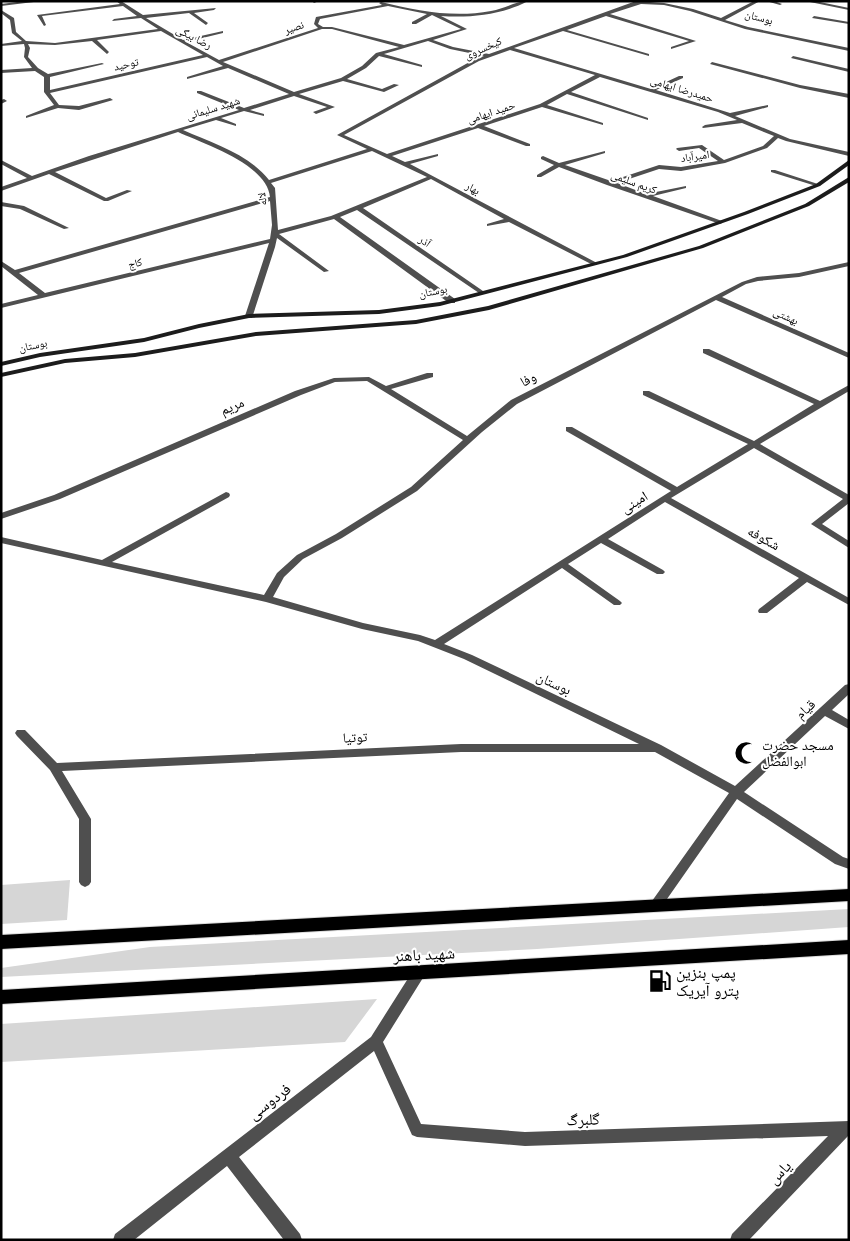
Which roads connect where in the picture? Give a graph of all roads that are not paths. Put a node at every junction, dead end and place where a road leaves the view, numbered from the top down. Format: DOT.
graph roads {
  1 [pos="40,1"];
  2 [pos="118,1"];
  3 [pos="375,1"];
  4 [pos="526,1"];
  5 [pos="634,1"];
  6 [pos="758,1"];
  7 [pos="768,1"];
  8 [pos="807,1"];
  9 [pos="642,2"];
  10 [pos="780,4"];
  11 [pos="1,5"];
  12 [pos="124,5"];
  13 [pos="387,5"];
  14 [pos="214,9"];
  15 [pos="849,9"];
  16 [pos="1,11"];
  17 [pos="190,12"];
  18 [pos="432,13"];
  19 [pos="607,15"];
  20 [pos="814,16"];
  21 [pos="142,18"];
  22 [pos="1,19"];
  23 [pos="12,19"];
  24 [pos="114,20"];
  25 [pos="721,20"];
  26 [pos="414,22"];
  27 [pos="849,23"];
  28 [pos="206,24"];
  29 [pos="44,25"];
  30 [pos="322,28"];
  31 [pos="161,30"];
  32 [pos="563,30"];
  33 [pos="221,32"];
  34 [pos="426,39"];
  35 [pos="94,40"];
  36 [pos="26,42"];
  37 [pos="181,42"];
  38 [pos="1,45"];
  39 [pos="402,46"];
  40 [pos="508,48"];
  41 [pos="673,48"];
  42 [pos="848,49"];
  43 [pos="107,53"];
  44 [pos="378,54"];
  45 [pos="209,55"];
  46 [pos="647,55"];
  47 [pos="488,56"];
  48 [pos="793,56"];
  49 [pos="220,61"];
  50 [pos="712,63"];
  51 [pos="102,64"];
  52 [pos="228,66"];
  53 [pos="420,66"];
  54 [pos="36,69"];
  55 [pos="849,71"];
  56 [pos="1,72"];
  57 [pos="47,76"];
  58 [pos="598,76"];
  59 [pos="189,78"];
  60 [pos="681,78"];
  61 [pos="343,79"];
  62 [pos="396,85"];
  63 [pos="800,86"];
  64 [pos="653,90"];
  65 [pos="784,91"];
  66 [pos="47,92"];
  67 [pos="199,92"];
  68 [pos="565,92"];
  69 [pos="291,94"];
  70 [pos="849,96"];
  71 [pos="110,100"];
  72 [pos="542,105"];
  73 [pos="57,106"];
  74 [pos="766,106"];
  75 [pos="242,110"];
  76 [pos="316,112"];
  77 [pos="262,115"];
  78 [pos="731,116"];
  79 [pos="28,117"];
  80 [pos="215,118"];
  81 [pos="646,119"];
  82 [pos="743,121"];
  83 [pos="601,124"];
  84 [pos="234,125"];
  85 [pos="480,126"];
  86 [pos="705,127"];
  87 [pos="178,130"];
  88 [pos="340,135"];
  89 [pos="778,135"];
  90 [pos="528,145"];
  91 [pos="679,149"];
  92 [pos="371,150"];
  93 [pos="603,152"];
  94 [pos="436,154"];
  95 [pos="849,154"];
  96 [pos="386,156"];
  97 [pos="543,158"];
  98 [pos="1,162"];
  99 [pos="723,162"];
  100 [pos="849,162"];
  101 [pos="404,164"];
  102 [pos="559,165"];
  103 [pos="50,172"];
  104 [pos="773,172"];
  105 [pos="539,176"];
  106 [pos="431,177"];
  107 [pos="32,178"];
  108 [pos="849,179"];
  109 [pos="268,182"];
  110 [pos="609,184"];
  111 [pos="818,185"];
  112 [pos="684,187"];
  113 [pos="1,189"];
  114 [pos="129,191"];
  115 [pos="644,196"];
  116 [pos="272,198"];
  117 [pos="1,204"];
  118 [pos="357,207"];
  119 [pos="334,216"];
  120 [pos="509,220"];
  121 [pos="720,222"];
  122 [pos="489,226"];
  123 [pos="66,228"];
  124 [pos="274,236"];
  125 [pos="1,263"];
  126 [pos="595,264"];
  127 [pos="849,264"];
  128 [pos="326,271"];
  129 [pos="16,272"];
  130 [pos="482,292"];
  131 [pos="44,296"];
  132 [pos="715,297"];
  133 [pos="452,301"];
  134 [pos="1,306"];
  135 [pos="249,316"];
  136 [pos="706,351"];
  137 [pos="849,356"];
  138 [pos="1,364"];
  139 [pos="1,375"];
  140 [pos="430,375"];
  141 [pos="849,387"];
  142 [pos="384,389"];
  143 [pos="646,393"];
  144 [pos="820,404"];
  145 [pos="568,429"];
  146 [pos="468,440"];
  147 [pos="754,444"];
  148 [pos="677,491"];
  149 [pos="226,495"];
  150 [pos="666,499"];
  151 [pos="849,499"];
  152 [pos="1,516"];
  153 [pos="601,539"];
  154 [pos="1,540"];
  155 [pos="849,545"];
  156 [pos="103,563"];
  157 [pos="562,564"];
  158 [pos="660,572"];
  159 [pos="806,577"];
  160 [pos="267,599"];
  161 [pos="849,602"];
  162 [pos="617,603"];
  163 [pos="763,611"];
  164 [pos="436,644"];
  165 [pos="849,688"];
  166 [pos="825,711"];
  167 [pos="849,726"];
  168 [pos="20,733"];
  169 [pos="657,748"];
  170 [pos="54,767"];
  171 [pos="736,792"];
  172 [pos="849,864"];
  173 [pos="85,882"];
  174 [pos="849,895"];
  175 [pos="656,905"];
  176 [pos="1,942"];
  177 [pos="849,947"];
  178 [pos="419,973"];
  179 [pos="1,997"];
  180 [pos="376,1041"];
  181 [pos="847,1128"];
  182 [pos="228,1155"];
  183 [pos="121,1240"];
  184 [pos="294,1240"];
  185 [pos="738,1240"];
  1 -- 11 [label="street"];
  2 -- 12 [label="street, رضا بیگی"];
  3 -- 13 [label="street"];
  4 -- 18 [label="street"];
  5 -- 9 [label="street, بوستان"];
  6 -- 25 [label="street"];
  7 -- 10 [label="street"];
  8 -- 15 [label="street"];
  9 -- 19 [label="street, کیخسروی"];
  9 -- 25 [label="street, بوستان"];
  12 -- 21 [label="street, رضا بیگی"];
  12 -- 29 [label="street"];
  13 -- 18 [label="street"];
  13 -- 30 [label="street, نصیر"];
  14 -- 17 [label="street"];
  16 -- 23 [label="street"];
  17 -- 21 [label="street"];
  17 -- 28 [label="street"];
  18 -- 26 [label="street"];
  18 -- 34 [label="street, شهید سلیمانی"];
  19 -- 32 [label="street, کیخسروی"];
  19 -- 41 [label="street"];
  20 -- 27 [label="street"];
  21 -- 24 [label="street"];
  21 -- 31 [label="street, رضا بیگی"];
  22 -- 23 [label="street"];
  23 -- 36 [label="street"];
  25 -- 42 [label="street, بوستان"];
  30 -- 39 [label="street"];
  30 -- 49 [label="street, نصیر"];
  31 -- 35 [label="street"];
  31 -- 37 [label="street, رضا بیگی"];
  32 -- 40 [label="street, کیخسروی"];
  32 -- 46 [label="street"];
  33 -- 37 [label="street"];
  34 -- 39 [label="street, شهید سلیمانی"];
  34 -- 47 [label="street"];
  35 -- 36 [label="street"];
  35 -- 43 [label="street"];
  36 -- 38 [label="street"];
  36 -- 54 [label="street"];
  37 -- 45 [label="street, رضا بیگی"];
  39 -- 44 [label="street, شهید سلیمانی"];
  40 -- 47 [label="street, کیخسروی"];
  40 -- 58 [label="street, حمیدرضا ایهامی"];
  44 -- 53 [label="street"];
  44 -- 61 [label="street, شهید سلیمانی"];
  45 -- 49 [label="street, رضا بیگی"];
  45 -- 66 [label="street, توحید"];
  47 -- 88 [label="street, کیخسروی"];
  48 -- 55 [label="street"];
  49 -- 52 [label="street, رضا بیگی"];
  50 -- 63 [label="street"];
  51 -- 57 [label="street"];
  52 -- 59 [label="street, رضا بیگی"];
  52 -- 69 [label="street"];
  54 -- 56 [label="street"];
  54 -- 57 [label="street"];
  57 -- 66 [label="street"];
  58 -- 64 [label="street, حمیدرضا ایهامی"];
  58 -- 68 [label="street, حمید ایهامی"];
  60 -- 64 [label="street"];
  61 -- 62 [label="street"];
  61 -- 69 [label="street, شهید سلیمانی"];
  63 -- 65 [label="street"];
  63 -- 70 [label="street"];
  64 -- 78 [label="street, حمیدرضا ایهامی"];
  66 -- 73 [label="street"];
  67 -- 75 [label="street"];
  68 -- 72 [label="street, حمید ایهامی"];
  68 -- 81 [label="street"];
  69 -- 75 [label="street, شهید سلیمانی"];
  69 -- 76 [label="street"];
  71 -- 73 [label="street"];
  72 -- 83 [label="street"];
  72 -- 85 [label="street, حمید ایهامی"];
  73 -- 79 [label="street"];
  74 -- 78 [label="street"];
  75 -- 77 [label="street"];
  75 -- 80 [label="street, شهید سلیمانی"];
  78 -- 82 [label="street, حمیدرضا ایهامی"];
  80 -- 84 [label="street"];
  80 -- 87 [label="street, شهید سلیمانی"];
  82 -- 86 [label="street"];
  82 -- 89 [label="street, حمیدرضا ایهامی"];
  85 -- 90 [label="street"];
  85 -- 96 [label="street, حمید ایهامی"];
  87 -- 103 [label="street, شهید سلیمانی"];
  87 -- 109 [label="street, لاله"];
  88 -- 92 [label="street, بهار"];
  89 -- 95 [label="street, حمیدرضا ایهامی"];
  89 -- 99 [label="street, امیرآباد"];
  91 -- 99 [label="street"];
  92 -- 96 [label="street, بهار"];
  92 -- 109 [label="street"];
  93 -- 102 [label="street"];
  94 -- 101 [label="street"];
  96 -- 101 [label="street, بهار"];
  97 -- 102 [label="street, کریم سلیمی"];
  98 -- 107 [label="street"];
  99 -- 110 [label="street, امیرآباد"];
  100 -- 111 [label="street, بوستان"];
  101 -- 106 [label="street, بهار"];
  102 -- 105 [label="street"];
  102 -- 110 [label="street, کریم سلیمی"];
  103 -- 107 [label="street, شهید سلیمانی"];
  103 -- 114 [label="street"];
  104 -- 111 [label="street"];
  106 -- 118 [label="street, کاج"];
  106 -- 120 [label="street, بهار"];
  107 -- 113 [label="street, شهید سلیمانی"];
  108 -- 139 [label="street, بوستان"];
  109 -- 116 [label="street, لاله"];
  110 -- 115 [label="street, کریم سلیمی"];
  111 -- 121 [label="street, بوستان"];
  112 -- 115 [label="street"];
  115 -- 121 [label="street, کریم سلیمی"];
  116 -- 124 [label="street, لاله"];
  116 -- 129 [label="street"];
  117 -- 123 [label="street"];
  118 -- 119 [label="street, کاج"];
  118 -- 130 [label="street, آذر"];
  119 -- 124 [label="street, کاج"];
  119 -- 133 [label="street"];
  120 -- 122 [label="street"];
  120 -- 126 [label="street, بهار"];
  121 -- 126 [label="street, بوستان"];
  124 -- 128 [label="street"];
  124 -- 131 [label="street, کاج"];
  124 -- 135 [label="street, لاله"];
  125 -- 129 [label="street"];
  126 -- 130 [label="street, بوستان"];
  127 -- 132 [label="street, وفا"];
  129 -- 131 [label="street"];
  130 -- 133 [label="street, بوستان"];
  131 -- 134 [label="street, کاج"];
  132 -- 137 [label="street, بهشتی"];
  132 -- 146 [label="street, وفا"];
  133 -- 135 [label="street, بوستان"];
  135 -- 138 [label="street, بوستان"];
  136 -- 144 [label="street"];
  140 -- 142 [label="street"];
  141 -- 144 [label="street, امینی"];
  142 -- 146 [label="street, مریم"];
  142 -- 152 [label="street, مریم"];
  143 -- 147 [label="street"];
  144 -- 147 [label="street, امینی"];
  145 -- 148 [label="street"];
  146 -- 160 [label="street, وفا"];
  147 -- 148 [label="street, امینی"];
  147 -- 151 [label="street"];
  148 -- 150 [label="street, امینی"];
  149 -- 156 [label="street"];
  150 -- 153 [label="street, امینی"];
  150 -- 159 [label="street, شکوفه"];
  151 -- 155 [label="street"];
  153 -- 157 [label="street, امینی"];
  153 -- 158 [label="street"];
  154 -- 156 [label="street, بوستان"];
  156 -- 160 [label="street, بوستان"];
  157 -- 162 [label="street"];
  157 -- 164 [label="street, امینی"];
  159 -- 161 [label="street, شکوفه"];
  159 -- 163 [label="street"];
  160 -- 164 [label="street, بوستان"];
  164 -- 169 [label="street, بوستان"];
  165 -- 166 [label="street, قیام"];
  166 -- 167 [label="street"];
  166 -- 171 [label="street, قیام"];
  168 -- 170 [label="street"];
  169 -- 170 [label="street, توتیا"];
  169 -- 171 [label="street, بوستان"];
  170 -- 173 [label="street"];
  171 -- 172 [label="street, بوستان"];
  171 -- 175 [label="street, قیام"];
  174 -- 175 [label="main road"];
  175 -- 176 [label="main road"];
  177 -- 178 [label="main road, شهید باهنر"];
  178 -- 179 [label="main road, شهید باهنر"];
  178 -- 180 [label="street, فردوسی"];
  180 -- 181 [label="street, گلبرگ"];
  180 -- 182 [label="street, فردوسی"];
  181 -- 185 [label="street, یاس"];
  182 -- 183 [label="street, فردوسی"];
  182 -- 184 [label="street"];
}
